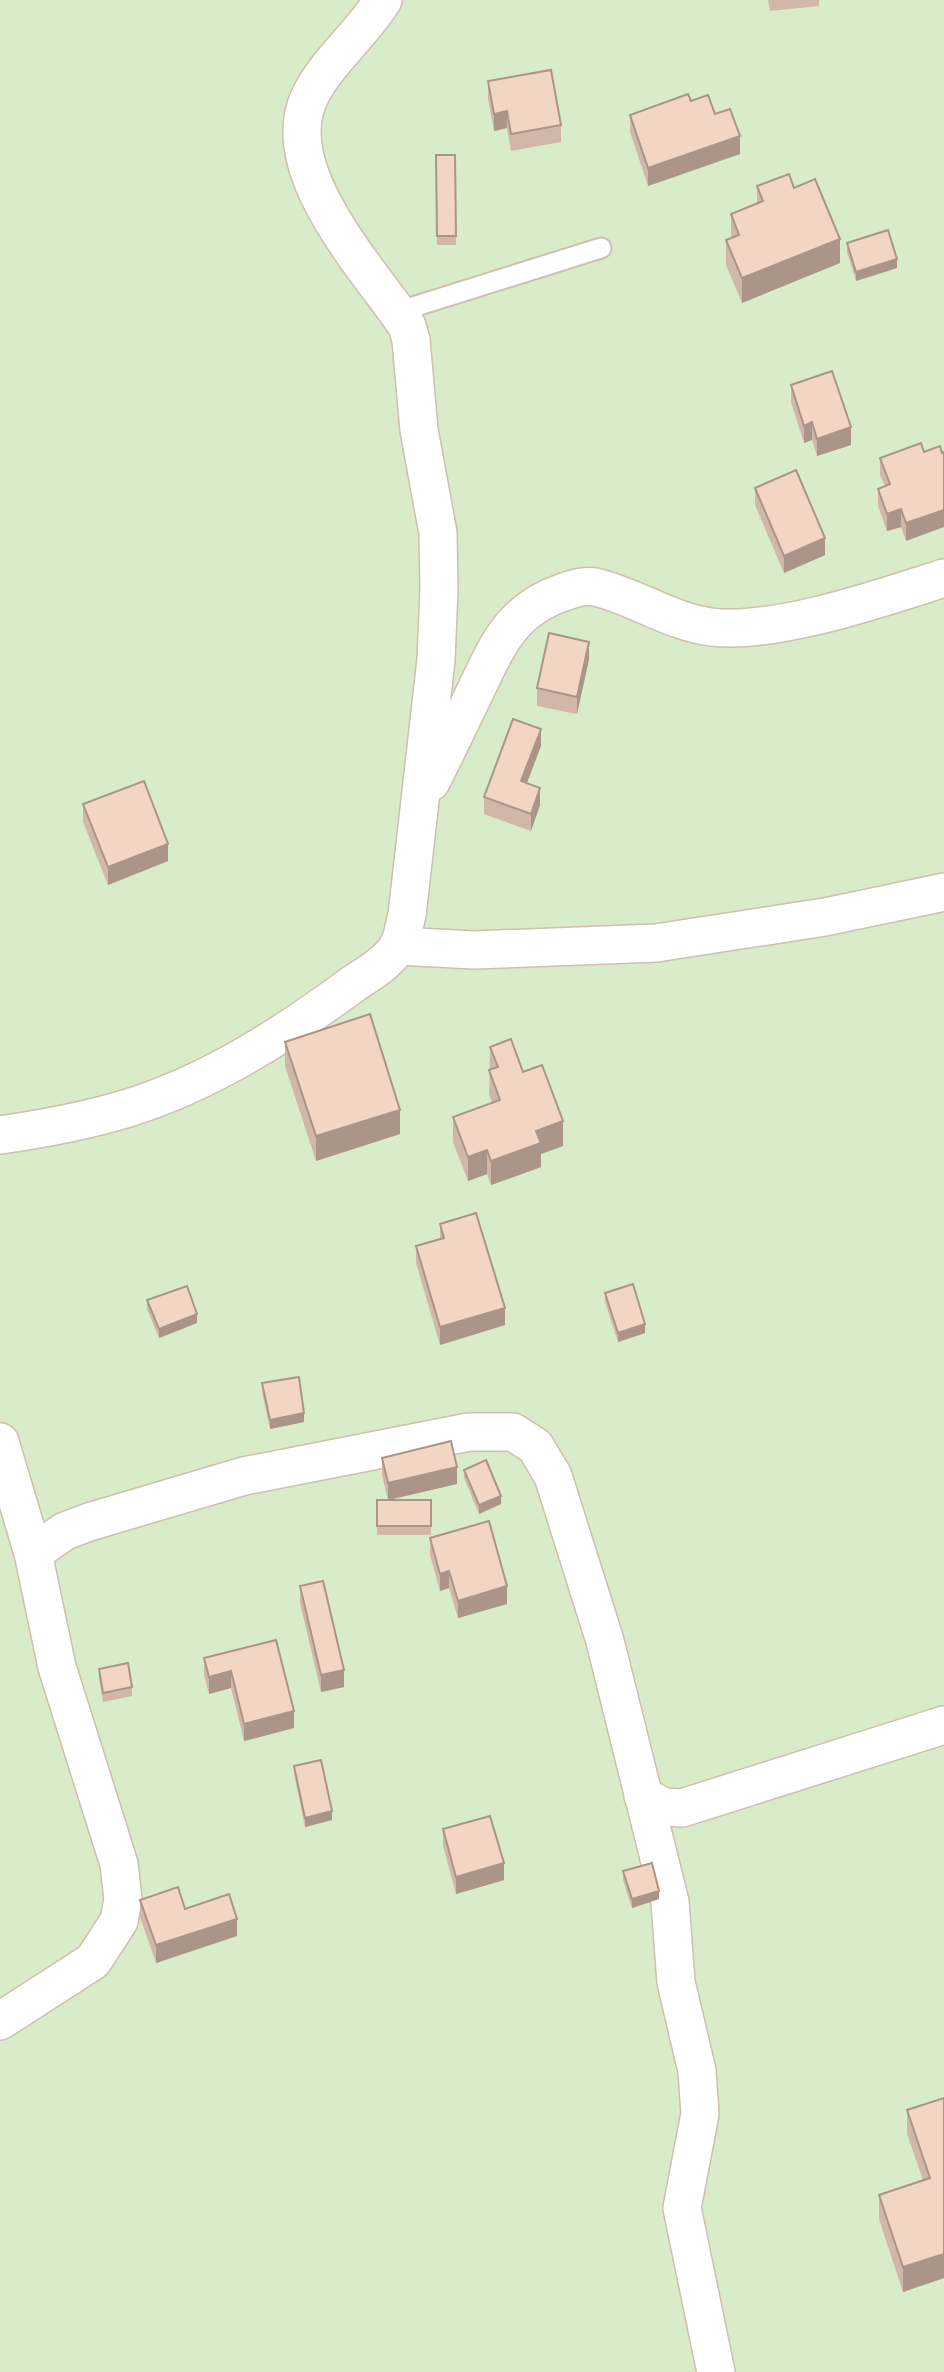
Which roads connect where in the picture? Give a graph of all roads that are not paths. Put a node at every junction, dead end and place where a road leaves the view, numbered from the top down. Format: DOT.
graph roads {
  1 [pos="383,0"];
  2 [pos="601,248"];
  3 [pos="397,312"];
  4 [pos="944,578"];
  5 [pos="420,806"];
  6 [pos="944,892"];
  7 [pos="398,946"];
  8 [pos="0,1135"];
  9 [pos="0,1442"];
  10 [pos="33,1553"];
  11 [pos="944,1725"];
  12 [pos="643,1796"];
  13 [pos="0,2021"];
  14 [pos="716,2372"];
  1 -- 3 [label="street"];
  2 -- 3 [label="lane"];
  3 -- 5 [label="street"];
  4 -- 5 [label="street"];
  5 -- 7 [label="street"];
  6 -- 7 [label="street"];
  7 -- 8 [label="street"];
  9 -- 10 [label="street"];
  10 -- 12 [label="street"];
  10 -- 13 [label="street"];
  11 -- 12 [label="street"];
  12 -- 14 [label="street"];
}
